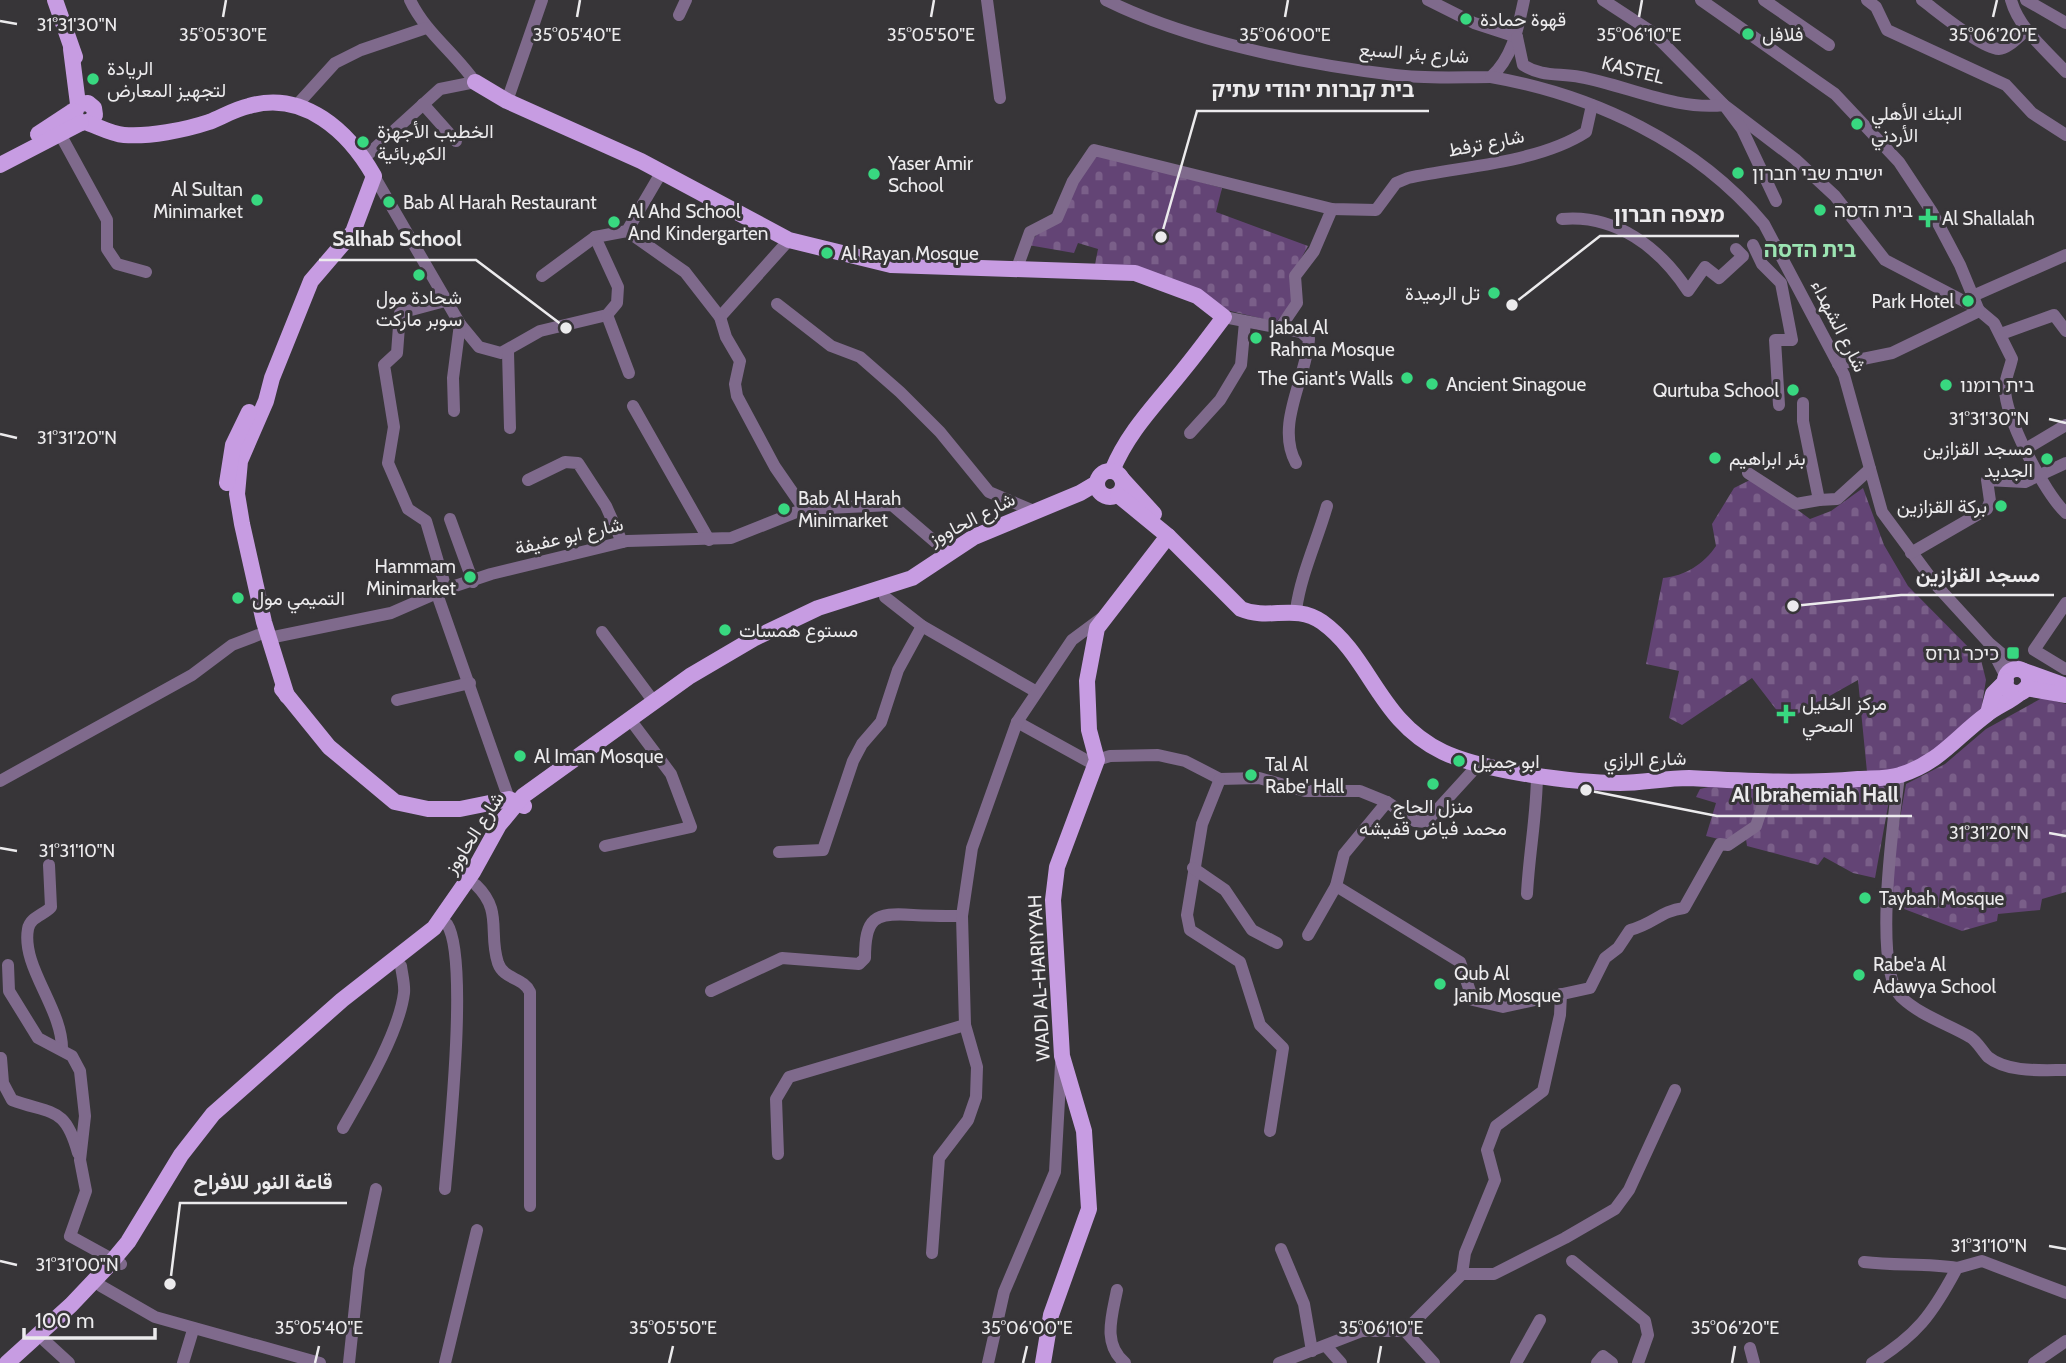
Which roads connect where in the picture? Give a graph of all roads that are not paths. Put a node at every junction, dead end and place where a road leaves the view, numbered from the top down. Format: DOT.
graph roads {
  1 [pos="55,0"];
  2 [pos="410,0"];
  3 [pos="542,0"];
  4 [pos="686,0"];
  5 [pos="987,0"];
  6 [pos="1106,0"];
  7 [pos="1122,0"];
  8 [pos="1428,0"];
  9 [pos="1524,0"];
  10 [pos="1603,0"];
  11 [pos="1701,0"];
  12 [pos="1765,0"];
  13 [pos="1867,0"];
  14 [pos="1922,0"];
  15 [pos="2011,0"];
  16 [pos="2026,0"];
  17 [pos="679,15"];
  18 [pos="2066,23"];
  19 [pos="1165,26"];
  20 [pos="426,28"];
  21 [pos="2027,30"];
  22 [pos="1517,37"];
  23 [pos="1829,45"];
  24 [pos="2066,72"];
  25 [pos="1491,77"];
  26 [pos="475,82"];
  27 [pos="1000,98"];
  28 [pos="507,101"];
  29 [pos="423,104"];
  30 [pos="1592,105"];
  31 [pos="1724,105"];
  32 [pos="296,106"];
  33 [pos="85,113"];
  34 [pos="60,134"];
  35 [pos="2066,135"];
  36 [pos="456,141"];
  37 [pos="0,153"];
  38 [pos="364,158"];
  39 [pos="0,164"];
  40 [pos="660,173"];
  41 [pos="374,176"];
  42 [pos="1776,201"];
  43 [pos="1332,209"];
  44 [pos="1562,219"];
  45 [pos="627,231"];
  46 [pos="595,237"];
  47 [pos="789,240"];
  48 [pos="1753,245"];
  49 [pos="1736,249"];
  50 [pos="2066,255"];
  51 [pos="1017,268"];
  52 [pos="146,272"];
  53 [pos="542,276"];
  54 [pos="1975,295"];
  55 [pos="445,301"];
  56 [pos="777,304"];
  57 [pos="1979,311"];
  58 [pos="607,315"];
  59 [pos="720,317"];
  60 [pos="1224,317"];
  61 [pos="1245,322"];
  62 [pos="460,324"];
  63 [pos="1280,328"];
  64 [pos="2066,331"];
  65 [pos="2001,334"];
  66 [pos="508,352"];
  67 [pos="1838,364"];
  68 [pos="629,373"];
  69 [pos="1802,403"];
  70 [pos="1779,405"];
  71 [pos="633,406"];
  72 [pos="454,411"];
  73 [pos="2066,425"];
  74 [pos="510,428"];
  75 [pos="1190,433"];
  76 [pos="2024,450"];
  77 [pos="1296,463"];
  78 [pos="2066,463"];
  79 [pos="1870,470"];
  80 [pos="1748,473"];
  81 [pos="2039,474"];
  82 [pos="528,480"];
  83 [pos="1110,485"];
  84 [pos="1819,500"];
  85 [pos="1327,506"];
  86 [pos="804,509"];
  87 [pos="1034,511"];
  88 [pos="2066,513"];
  89 [pos="450,519"];
  90 [pos="1168,537"];
  91 [pos="709,540"];
  92 [pos="622,542"];
  93 [pos="948,553"];
  94 [pos="1911,553"];
  95 [pos="472,582"];
  96 [pos="442,592"];
  97 [pos="885,597"];
  98 [pos="2066,603"];
  99 [pos="1296,610"];
  100 [pos="1103,617"];
  101 [pos="922,626"];
  102 [pos="602,632"];
  103 [pos="263,636"];
  104 [pos="2014,674"];
  105 [pos="2064,680"];
  106 [pos="470,683"];
  107 [pos="2024,690"];
  108 [pos="1035,691"];
  109 [pos="397,700"];
  110 [pos="654,702"];
  111 [pos="1988,713"];
  112 [pos="1017,722"];
  113 [pos="635,726"];
  114 [pos="1096,762"];
  115 [pos="1479,764"];
  116 [pos="1537,773"];
  117 [pos="1899,776"];
  118 [pos="1220,779"];
  119 [pos="0,781"];
  120 [pos="1770,783"];
  121 [pos="517,802"];
  122 [pos="1387,802"];
  123 [pos="605,846"];
  124 [pos="779,852"];
  125 [pos="49,865"];
  126 [pos="1193,868"];
  127 [pos="476,885"];
  128 [pos="1336,886"];
  129 [pos="1527,894"];
  130 [pos="962,916"];
  131 [pos="447,924"];
  132 [pos="1308,935"];
  133 [pos="1277,943"];
  134 [pos="8,965"];
  135 [pos="401,966"];
  136 [pos="711,991"];
  137 [pos="1561,994"];
  138 [pos="965,1025"];
  139 [pos="62,1050"];
  140 [pos="1062,1056"];
  141 [pos="1,1058"];
  142 [pos="2066,1070"];
  143 [pos="1675,1090"];
  144 [pos="343,1128"];
  145 [pos="1270,1131"];
  146 [pos="778,1154"];
  147 [pos="80,1160"];
  148 [pos="376,1189"];
  149 [pos="445,1189"];
  150 [pos="530,1206"];
  151 [pos="477,1230"];
  152 [pos="1281,1249"];
  153 [pos="932,1253"];
  154 [pos="1572,1261"];
  155 [pos="117,1262"];
  156 [pos="1864,1262"];
  157 [pos="1957,1268"];
  158 [pos="1462,1274"];
  159 [pos="101,1286"];
  160 [pos="1117,1290"];
  161 [pos="2066,1293"];
  162 [pos="1540,1320"];
  163 [pos="193,1330"];
  164 [pos="1405,1331"];
  165 [pos="45,1340"];
  166 [pos="2066,1341"];
  167 [pos="1326,1346"];
  168 [pos="1750,1348"];
  169 [pos="1312,1351"];
  170 [pos="297,1360"];
  171 [pos="7,1363"];
  172 [pos="21,1363"];
  173 [pos="68,1363"];
  174 [pos="183,1363"];
  175 [pos="320,1363"];
  176 [pos="349,1363"];
  177 [pos="445,1363"];
  178 [pos="988,1363"];
  179 [pos="1043,1363"];
  180 [pos="1125,1363"];
  181 [pos="1279,1363"];
  182 [pos="1340,1363"];
  183 [pos="1434,1363"];
  184 [pos="1516,1363"];
  185 [pos="1597,1363"];
  186 [pos="1612,1363"];
  187 [pos="1638,1363"];
  188 [pos="1754,1363"];
  189 [pos="1872,1363"];
  190 [pos="2034,1363"];
  1 -- 33 [label="main road"];
  2 -- 20 [label="street"];
  3 -- 28 [label="street"];
  4 -- 17 [label="street"];
  5 -- 27 [label="street"];
  6 -- 19 [label="street, شارع بئر السبع"];
  7 -- 19 [label="street, شارع بئر السبع"];
  8 -- 22 [label="street"];
  9 -- 22 [label="street"];
  10 -- 31 [label="street"];
  11 -- 54 [label="street"];
  12 -- 23 [label="street"];
  13 -- 35 [label="street"];
  14 -- 21 [label="street"];
  15 -- 21 [label="street"];
  16 -- 18 [label="street"];
  19 -- 25 [label="street, شارع بئر السبع"];
  20 -- 26 [label="street"];
  20 -- 32 [label="street"];
  21 -- 24 [label="street"];
  22 -- 25 [label="street, شارع بئر السبع"];
  22 -- 31 [label="street, KASTEL"];
  25 -- 30 [label="street, شارع الشهداء"];
  26 -- 28 [label="main road"];
  26 -- 29 [label="street"];
  28 -- 40 [label="main road"];
  29 -- 36 [label="street"];
  29 -- 38 [label="street"];
  30 -- 43 [label="street, شارع ترفط"];
  30 -- 67 [label="street, شارع الشهداء"];
  31 -- 42 [label="street"];
  31 -- 57 [label="street"];
  32 -- 33 [label="main road"];
  32 -- 38 [label="main road"];
  33 -- 34 [label="main road"];
  33 -- 37 [label="main road"];
  34 -- 39 [label="main road"];
  34 -- 52 [label="street"];
  38 -- 41 [label="main road"];
  40 -- 45 [label="street"];
  40 -- 47 [label="main road"];
  41 -- 55 [label="street"];
  41 -- 103 [label="main road"];
  43 -- 51 [label="street"];
  43 -- 63 [label="street"];
  44 -- 49 [label="street"];
  45 -- 46 [label="street"];
  45 -- 59 [label="street"];
  46 -- 53 [label="street"];
  46 -- 58 [label="street"];
  47 -- 51 [label="main road"];
  47 -- 59 [label="street"];
  48 -- 70 [label="street"];
  50 -- 54 [label="street"];
  51 -- 60 [label="main road"];
  54 -- 57 [label="street"];
  55 -- 62 [label="street"];
  55 -- 96 [label="street"];
  56 -- 87 [label="street"];
  57 -- 65 [label="street"];
  57 -- 67 [label="street"];
  58 -- 66 [label="street"];
  58 -- 68 [label="street"];
  59 -- 86 [label="street"];
  60 -- 61 [label="street"];
  60 -- 83 [label="main road"];
  61 -- 63 [label="street"];
  61 -- 75 [label="street"];
  62 -- 66 [label="street"];
  62 -- 72 [label="street"];
  63 -- 77 [label="street"];
  64 -- 65 [label="street"];
  65 -- 76 [label="street"];
  66 -- 74 [label="street"];
  67 -- 79 [label="street, شارع الشهداء"];
  69 -- 84 [label="street"];
  71 -- 91 [label="street"];
  73 -- 76 [label="street"];
  76 -- 81 [label="street"];
  78 -- 81 [label="street"];
  79 -- 84 [label="street"];
  79 -- 94 [label="street, شارع الشهداء"];
  80 -- 84 [label="street"];
  81 -- 88 [label="street"];
  81 -- 94 [label="street"];
  82 -- 92 [label="street"];
  83 -- 87 [label="main road, شارع الحاووز"];
  83 -- 90 [label="main road"];
  83 -- 97 [label="main road"];
  85 -- 99 [label="street"];
  86 -- 91 [label="street, شارع ابو عفيفة"];
  86 -- 93 [label="street, شارع ابو عفيفة"];
  87 -- 93 [label="main road, شارع الحاووز"];
  89 -- 95 [label="street"];
  90 -- 99 [label="main road"];
  90 -- 100 [label="main road"];
  91 -- 92 [label="street, شارع ابو عفيفة"];
  92 -- 95 [label="street, شارع ابو عفيفة"];
  93 -- 110 [label="main road, شارع الحاووز"];
  94 -- 104 [label="street, شارع الشهداء"];
  95 -- 96 [label="street, شارع ابو عفيفة"];
  96 -- 103 [label="street, شارع ابو عفيفة"];
  96 -- 106 [label="street"];
  97 -- 101 [label="street"];
  97 -- 113 [label="main road"];
  98 -- 105 [label="street"];
  99 -- 115 [label="main road, شارع الرازي"];
  100 -- 108 [label="street"];
  100 -- 114 [label="main road"];
  101 -- 108 [label="street"];
  101 -- 124 [label="street"];
  102 -- 110 [label="street"];
  103 -- 119 [label="street, شارع ابو عفيفة"];
  103 -- 121 [label="main road"];
  104 -- 105 [label="main road"];
  104 -- 107 [label="main road"];
  104 -- 111 [label="main road, شارع الرازي"];
  105 -- 107 [label="main road"];
  106 -- 109 [label="street"];
  106 -- 121 [label="street"];
  107 -- 111 [label="main road, شارع الرازي"];
  108 -- 112 [label="street"];
  110 -- 121 [label="main road, شارع الحاووز"];
  111 -- 117 [label="main road, شارع الرازي"];
  112 -- 114 [label="street"];
  112 -- 130 [label="street"];
  113 -- 121 [label="main road"];
  113 -- 123 [label="street"];
  114 -- 118 [label="street"];
  114 -- 140 [label="main road, WADI AL-HARIYYAH"];
  115 -- 116 [label="main road, شارع الرازي"];
  115 -- 122 [label="street"];
  116 -- 120 [label="main road, شارع الرازي"];
  116 -- 129 [label="street"];
  117 -- 120 [label="main road, شارع الرازي"];
  117 -- 142 [label="street"];
  118 -- 122 [label="street"];
  118 -- 126 [label="street"];
  120 -- 137 [label="street"];
  121 -- 127 [label="main road"];
  121 -- 155 [label="main road, شارع الحاووز"];
  122 -- 128 [label="street"];
  125 -- 139 [label="street"];
  126 -- 133 [label="street"];
  126 -- 145 [label="street"];
  127 -- 131 [label="main road"];
  127 -- 150 [label="street"];
  128 -- 132 [label="street"];
  128 -- 137 [label="street"];
  130 -- 136 [label="street"];
  130 -- 138 [label="street"];
  131 -- 135 [label="main road"];
  131 -- 149 [label="street"];
  134 -- 139 [label="street"];
  135 -- 144 [label="street"];
  135 -- 155 [label="main road"];
  137 -- 158 [label="street"];
  138 -- 146 [label="street"];
  138 -- 153 [label="street"];
  139 -- 147 [label="street"];
  140 -- 178 [label="street"];
  140 -- 179 [label="main road, WADI AL-HARIYYAH"];
  141 -- 147 [label="street"];
  143 -- 158 [label="street"];
  147 -- 155 [label="street"];
  148 -- 176 [label="street"];
  151 -- 177 [label="street"];
  152 -- 169 [label="street"];
  154 -- 187 [label="street"];
  155 -- 159 [label="main road"];
  155 -- 171 [label="main road, شارع الحاووز"];
  156 -- 157 [label="street"];
  157 -- 161 [label="street"];
  157 -- 189 [label="street"];
  158 -- 164 [label="street"];
  159 -- 163 [label="street"];
  159 -- 165 [label="main road"];
  160 -- 180 [label="street"];
  162 -- 184 [label="street"];
  163 -- 170 [label="street"];
  163 -- 174 [label="street"];
  164 -- 167 [label="street"];
  164 -- 183 [label="street"];
  165 -- 172 [label="main road"];
  165 -- 173 [label="street"];
  166 -- 190 [label="street"];
  167 -- 169 [label="street"];
  167 -- 182 [label="street"];
  168 -- 188 [label="street"];
  169 -- 181 [label="street"];
  170 -- 175 [label="street"];
  185 -- 186 [label="street"];
}
